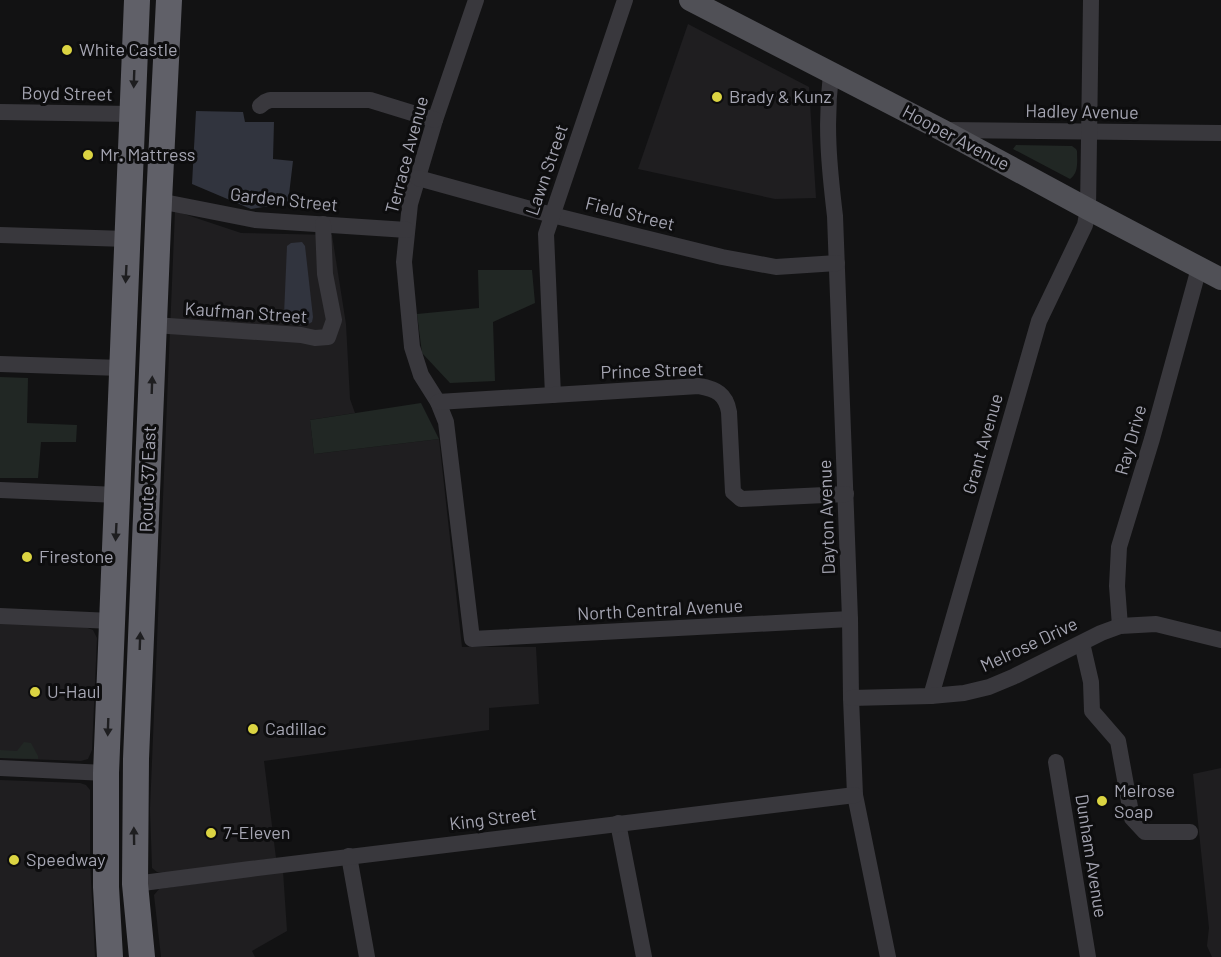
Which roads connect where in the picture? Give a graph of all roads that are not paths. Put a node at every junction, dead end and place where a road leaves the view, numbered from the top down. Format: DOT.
graph roads {
  1 [pos="137,0"];
  2 [pos="169,0"];
  3 [pos="476,0"];
  4 [pos="625,0"];
  5 [pos="690,0"];
  6 [pos="1091,0"];
  7 [pos="831,74"];
  8 [pos="260,106"];
  9 [pos="0,112"];
  10 [pos="132,114"];
  11 [pos="435,120"];
  12 [pos="942,130"];
  13 [pos="1089,131"];
  14 [pos="1221,133"];
  15 [pos="418,178"];
  16 [pos="159,201"];
  17 [pos="1088,209"];
  18 [pos="552,215"];
  19 [pos="322,224"];
  20 [pos="407,230"];
  21 [pos="0,235"];
  22 [pos="127,239"];
  23 [pos="837,263"];
  24 [pos="1200,268"];
  25 [pos="1221,279"];
  26 [pos="154,325"];
  27 [pos="0,364"];
  28 [pos="121,368"];
  29 [pos="553,395"];
  30 [pos="438,402"];
  31 [pos="0,490"];
  32 [pos="846,494"];
  33 [pos="118,495"];
  34 [pos="0,616"];
  35 [pos="850,619"];
  36 [pos="112,621"];
  37 [pos="1120,626"];
  38 [pos="472,639"];
  39 [pos="1221,640"];
  40 [pos="1082,643"];
  41 [pos="931,696"];
  42 [pos="850,698"];
  43 [pos="1056,762"];
  44 [pos="0,768"];
  45 [pos="106,773"];
  46 [pos="855,795"];
  47 [pos="618,823"];
  48 [pos="1190,832"];
  49 [pos="349,856"];
  50 [pos="135,884"];
  51 [pos="110,957"];
  52 [pos="142,957"];
  53 [pos="367,957"];
  54 [pos="644,957"];
  55 [pos="888,957"];
  56 [pos="1088,957"];
  1 -- 10 [label="highway, Route 37 East, one-way"];
  2 -- 16 [label="highway, Route 37 East"];
  3 -- 11 [label="street, Terrace Avenue"];
  4 -- 18 [label="street, Lawn Street"];
  5 -- 7 [label="main road, Hooper Avenue"];
  6 -- 13 [label="street, Grant Avenue"];
  7 -- 12 [label="main road, Hooper Avenue"];
  7 -- 23 [label="street, Dayton Avenue"];
  8 -- 11 [label="street"];
  9 -- 10 [label="street, Boyd Street"];
  10 -- 22 [label="highway, Route 37 East"];
  11 -- 15 [label="street, Terrace Avenue"];
  12 -- 13 [label="street, Hadley Avenue"];
  12 -- 17 [label="main road, Hooper Avenue"];
  13 -- 14 [label="street, Hadley Avenue"];
  13 -- 17 [label="street, Grant Avenue"];
  15 -- 18 [label="street, Field Street"];
  15 -- 20 [label="street, Terrace Avenue"];
  16 -- 19 [label="street, Garden Street"];
  16 -- 26 [label="highway, Route 37 East"];
  17 -- 24 [label="main road, Hooper Avenue"];
  17 -- 41 [label="street, Grant Avenue"];
  18 -- 23 [label="street, Field Street"];
  18 -- 29 [label="street, Lawn Street"];
  19 -- 20 [label="street, Garden Street"];
  19 -- 26 [label="street, Kaufman Street"];
  20 -- 30 [label="street, Terrace Avenue"];
  21 -- 22 [label="street"];
  22 -- 28 [label="highway, Route 37 East, one-way"];
  23 -- 32 [label="street, Dayton Avenue"];
  24 -- 25 [label="main road, Hooper Avenue"];
  24 -- 37 [label="street, Ray Drive"];
  50 -- 26 [label="highway, Route 37 East, one-way"];
  27 -- 28 [label="street"];
  28 -- 33 [label="highway, Route 37 East"];
  29 -- 30 [label="street, Prince Street"];
  29 -- 32 [label="street, Prince Street"];
  30 -- 38 [label="street, Terrace Avenue"];
  31 -- 33 [label="street"];
  32 -- 35 [label="street, Dayton Avenue"];
  33 -- 36 [label="highway, Route 37 East, one-way"];
  34 -- 36 [label="street"];
  35 -- 38 [label="street, North Central Avenue"];
  35 -- 42 [label="street, Dayton Avenue"];
  36 -- 45 [label="highway, Route 37 East, one-way"];
  37 -- 39 [label="street, Melrose Drive"];
  37 -- 40 [label="street, Melrose Drive"];
  40 -- 41 [label="street, Melrose Drive"];
  40 -- 48 [label="street"];
  41 -- 42 [label="street, Melrose Drive"];
  42 -- 46 [label="street, Dayton Avenue"];
  43 -- 56 [label="street, Dunham Avenue"];
  44 -- 45 [label="street"];
  45 -- 51 [label="highway, Route 37 East"];
  46 -- 47 [label="street, King Street"];
  46 -- 55 [label="street, Dayton Avenue"];
  47 -- 49 [label="street, King Street"];
  47 -- 54 [label="street"];
  49 -- 50 [label="street, King Street"];
  49 -- 53 [label="street"];
  50 -- 52 [label="highway, Route 37 East"];
}
